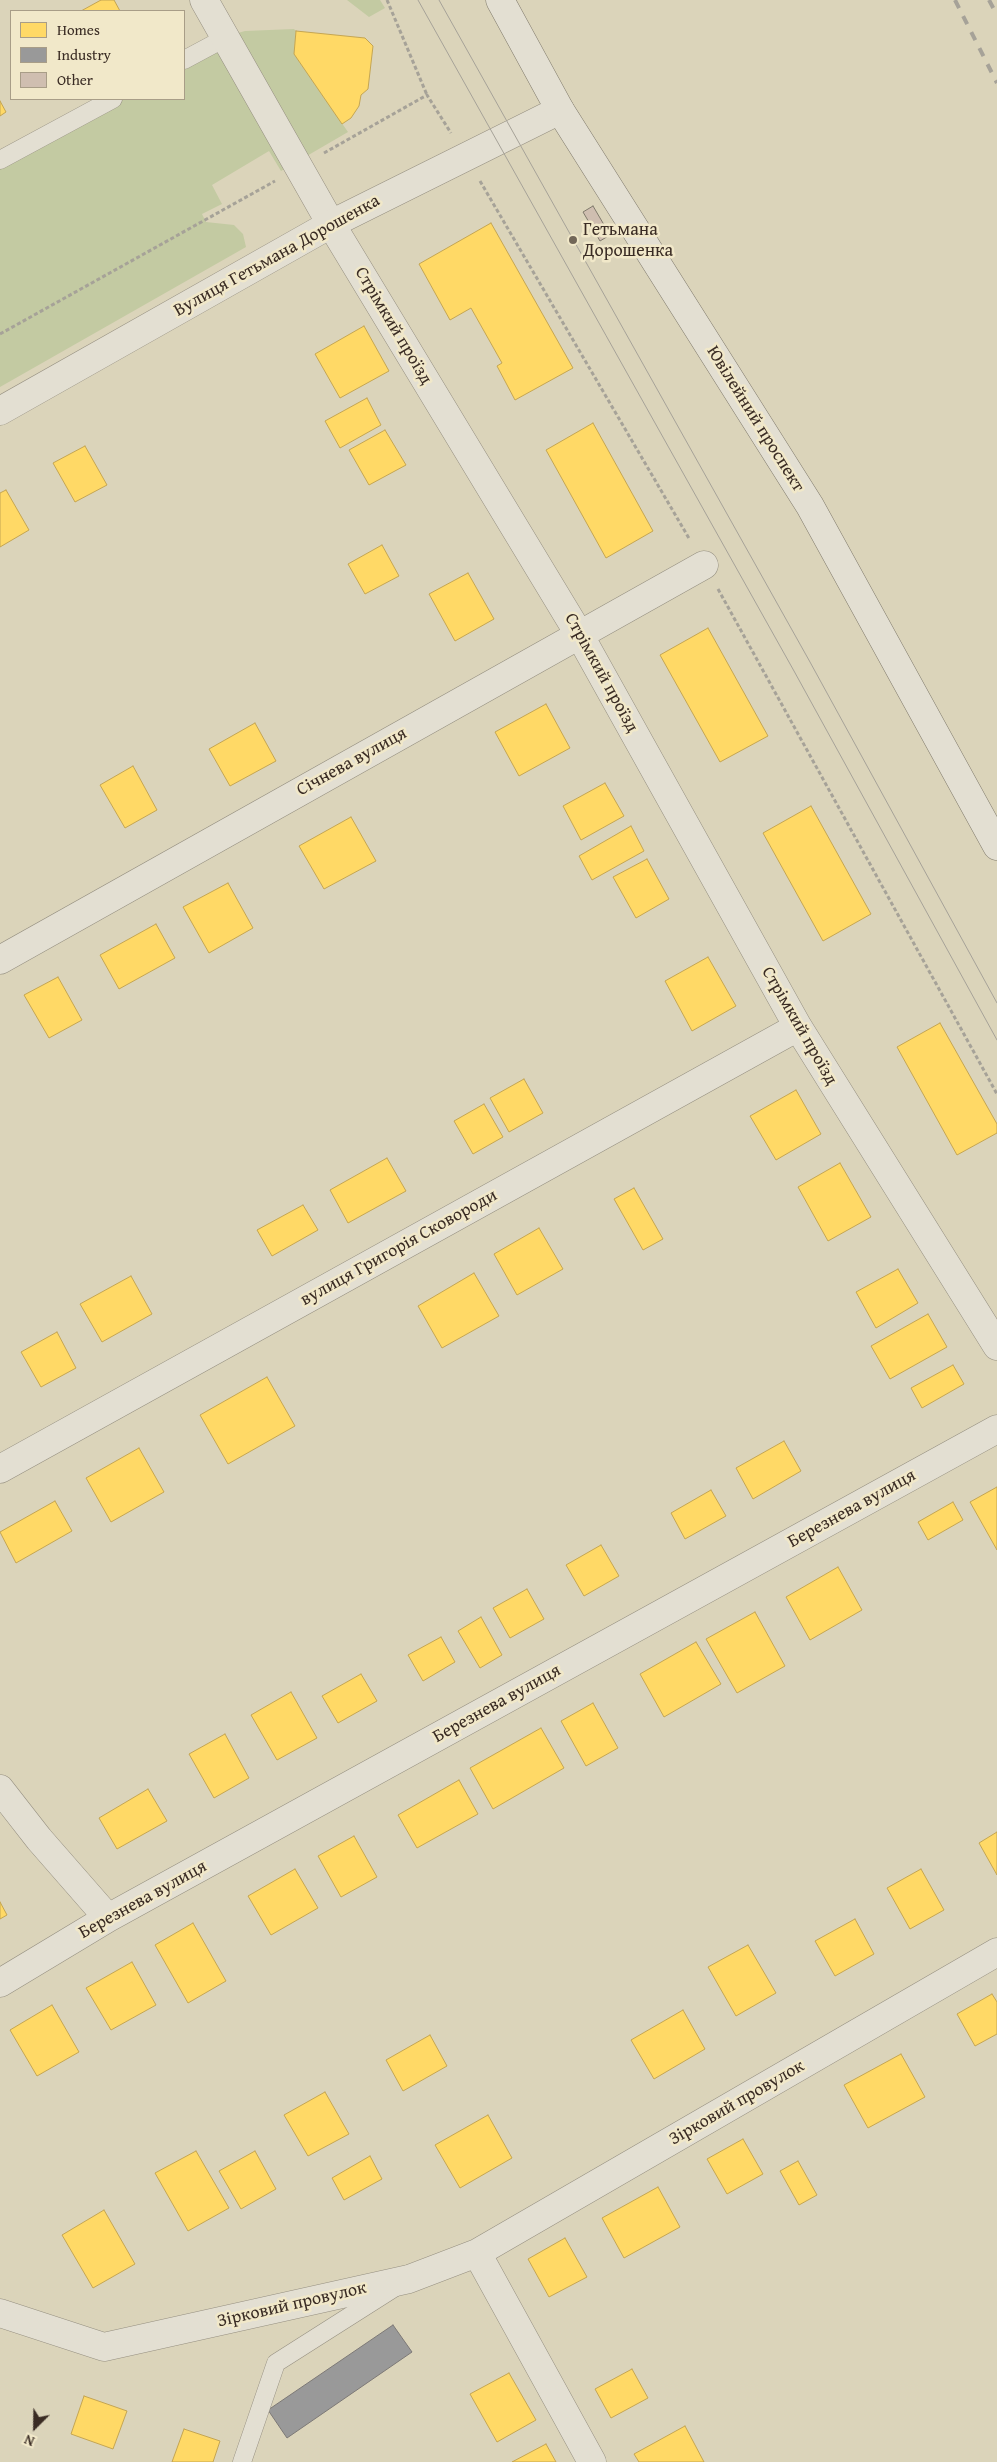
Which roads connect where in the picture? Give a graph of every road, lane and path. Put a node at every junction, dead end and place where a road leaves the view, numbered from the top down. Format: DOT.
graph roads {
  1 [pos="204,0"];
  2 [pos="387,0"];
  3 [pos="500,0"];
  4 [pos="226,38"];
  5 [pos="185,59"];
  6 [pos="427,95"];
  7 [pos="111,100"];
  8 [pos="560,110"];
  9 [pos="465,157"];
  10 [pos="0,160"];
  11 [pos="299,168"];
  12 [pos="331,224"];
  13 [pos="0,334"];
  14 [pos="0,411"];
  15 [pos="704,564"];
  16 [pos="579,634"];
  17 [pos="997,846"];
  18 [pos="0,960"];
  19 [pos="798,1027"];
  20 [pos="997,1094"];
  21 [pos="997,1346"];
  22 [pos="997,1429"];
  23 [pos="0,1469"];
  24 [pos="0,1789"];
  25 [pos="108,1918"];
  26 [pos="997,1952"];
  27 [pos="0,1982"];
  28 [pos="477,2253"];
  29 [pos="409,2279"];
  30 [pos="0,2313"];
  31 [pos="242,2462"];
  32 [pos="592,2462"];
  1 -- 4 [label="street, Стрімкий проїзд"];
  2 -- 6 [label="path"];
  3 -- 8 [label="street, Ювілейний проспект"];
  4 -- 5 [label="lane"];
  4 -- 11 [label="street, Стрімкий проїзд"];
  6 -- 9 [label="path"];
  6 -- 11 [label="path"];
  7 -- 10 [label="lane"];
  8 -- 9 [label="street, Вулиця Гетьмана Дорошенка"];
  8 -- 17 [label="street, Ювілейний проспект"];
  9 -- 12 [label="street, Вулиця Гетьмана Дорошенка"];
  9 -- 15 [label="path"];
  11 -- 12 [label="street, Стрімкий проїзд"];
  11 -- 13 [label="path"];
  12 -- 14 [label="street, Вулиця Гетьмана Дорошенка"];
  12 -- 16 [label="street, Стрімкий проїзд"];
  15 -- 16 [label="street, Січнева вулиця"];
  15 -- 20 [label="path"];
  16 -- 18 [label="street, Січнева вулиця"];
  16 -- 19 [label="street, Стрімкий проїзд"];
  19 -- 21 [label="street, Стрімкий проїзд"];
  19 -- 23 [label="street, вулиця Григорія Сковороди"];
  22 -- 25 [label="street, Березнева вулиця"];
  24 -- 25 [label="street"];
  25 -- 27 [label="street, Березнева вулиця"];
  26 -- 28 [label="street, Зірковий провулок"];
  28 -- 29 [label="street, Зірковий провулок"];
  28 -- 32 [label="street"];
  29 -- 30 [label="street, Зірковий провулок"];
  29 -- 31 [label="lane"];
}
